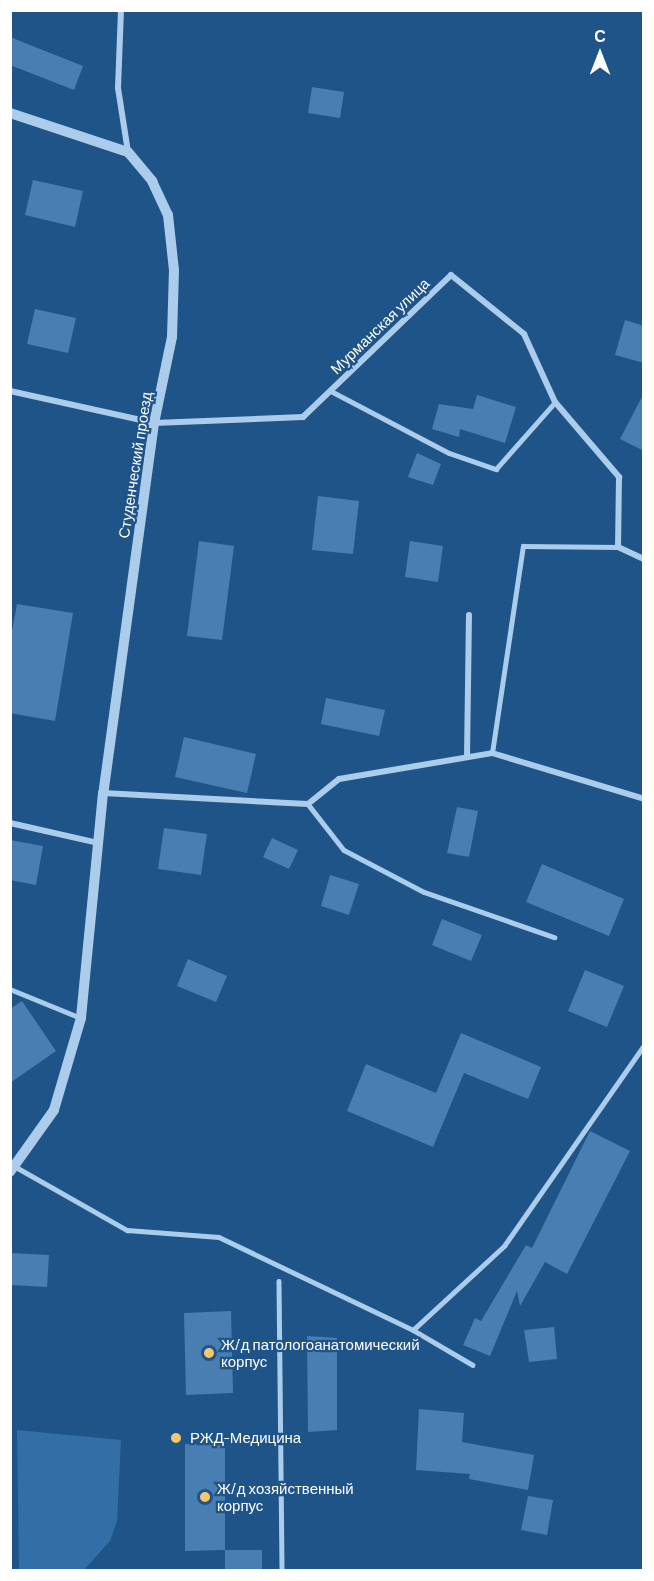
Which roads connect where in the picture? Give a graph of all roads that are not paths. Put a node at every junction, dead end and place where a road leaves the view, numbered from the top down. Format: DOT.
graph roads {
  1 [pos="121,10"];
  2 [pos="10,113"];
  3 [pos="128,152"];
  4 [pos="10,391"];
  5 [pos="331,391"];
  6 [pos="555,402"];
  7 [pos="154,423"];
  8 [pos="618,547"];
  9 [pos="644,559"];
  10 [pos="469,615"];
  11 [pos="492,753"];
  12 [pos="467,757"];
  13 [pos="103,793"];
  14 [pos="644,799"];
  15 [pos="308,804"];
  16 [pos="10,823"];
  17 [pos="98,843"];
  18 [pos="554,937"];
  19 [pos="10,989"];
  20 [pos="81,1018"];
  21 [pos="644,1045"];
  22 [pos="13,1169"];
  23 [pos="279,1281"];
  24 [pos="412,1330"];
  25 [pos="473,1365"];
  26 [pos="282,1570"];
  1 -- 3 [label="street"];
  2 -- 3 [label="street"];
  3 -- 7 [label="street, Студенческий проезд"];
  4 -- 7 [label="street, Мурманская улица"];
  5 -- 6 [label="lane"];
  5 -- 6 [label="street, Мурманская улица"];
  5 -- 7 [label="street, Мурманская улица"];
  6 -- 8 [label="street, Мурманская улица"];
  7 -- 13 [label="street, Студенческий проезд"];
  8 -- 9 [label="street"];
  8 -- 11 [label="lane"];
  10 -- 12 [label="street"];
  11 -- 12 [label="street"];
  11 -- 14 [label="street"];
  12 -- 15 [label="street"];
  13 -- 15 [label="street"];
  13 -- 17 [label="street, Студенческий проезд"];
  15 -- 18 [label="lane"];
  16 -- 17 [label="street"];
  17 -- 20 [label="street, Студенческий проезд"];
  19 -- 20 [label="lane"];
  20 -- 22 [label="street, Студенческий проезд"];
  21 -- 24 [label="lane"];
  22 -- 24 [label="lane"];
  23 -- 26 [label="lane"];
  24 -- 25 [label="lane"];
}
